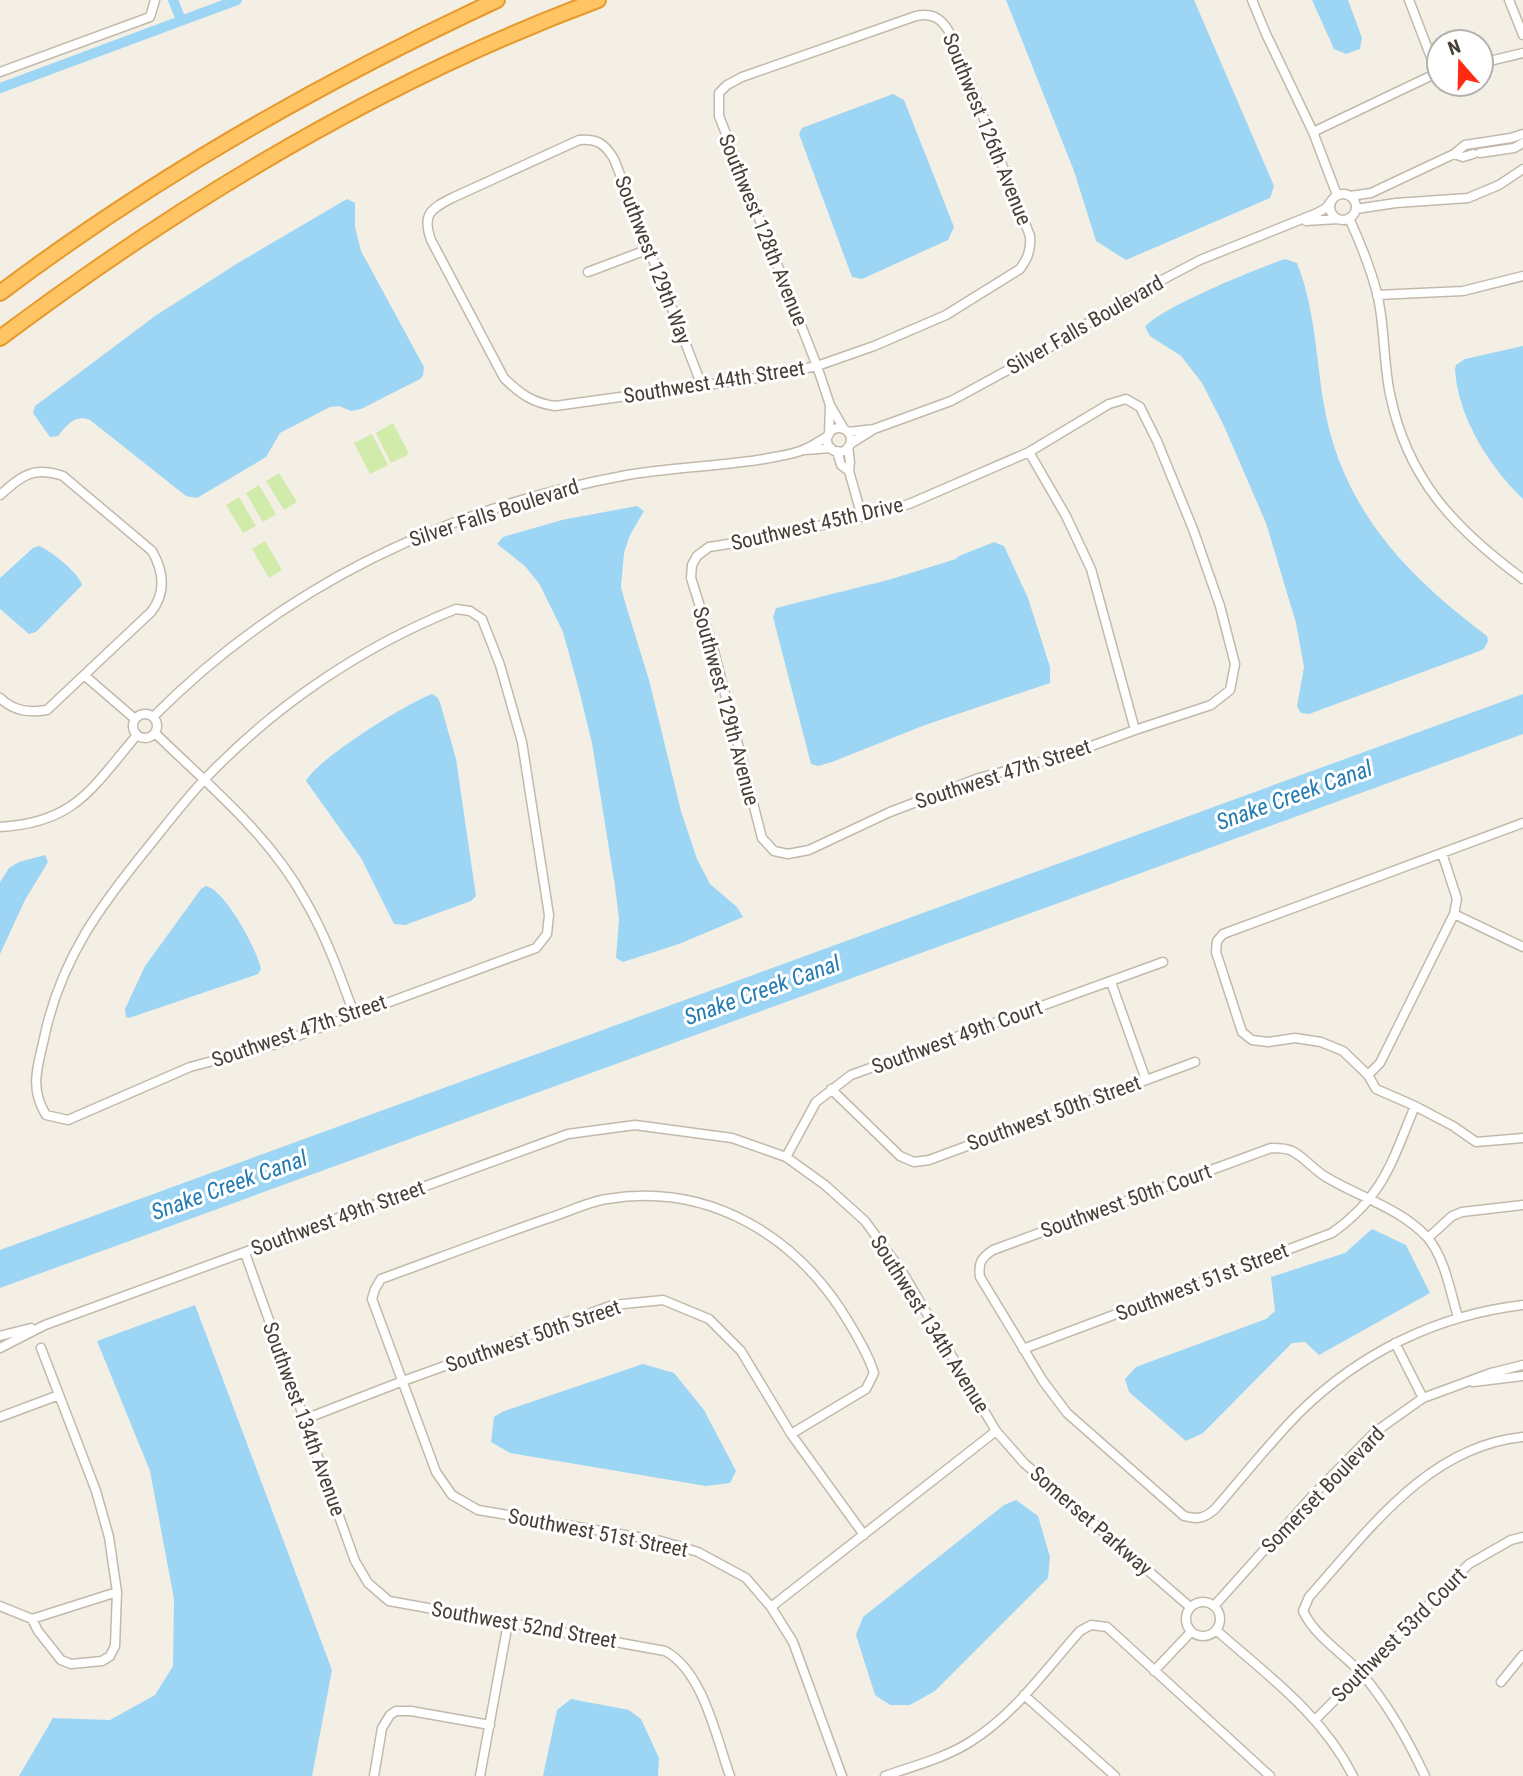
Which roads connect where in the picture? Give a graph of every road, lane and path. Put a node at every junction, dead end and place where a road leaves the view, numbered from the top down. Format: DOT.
graph roads {
  1 [pos="497,0"];
  2 [pos="598,0"];
  3 [pos="1252,0"];
  4 [pos="1409,0"];
  5 [pos="1509,0"];
  6 [pos="155,2"];
  7 [pos="935,16"];
  8 [pos="1523,35"];
  9 [pos="1425,40"];
  10 [pos="1523,53"];
  11 [pos="1495,60"];
  12 [pos="0,72"];
  13 [pos="1425,78"];
  14 [pos="1313,132"];
  15 [pos="1523,134"];
  16 [pos="1523,143"];
  17 [pos="1454,154"];
  18 [pos="1523,169"];
  19 [pos="1350,196"];
  20 [pos="1335,198"];
  21 [pos="1356,209"];
  22 [pos="1344,219"];
  23 [pos="1296,222"];
  24 [pos="1031,247"];
  25 [pos="649,249"];
  26 [pos="588,272"];
  27 [pos="1523,276"];
  28 [pos="0,293"];
  29 [pos="1377,295"];
  30 [pos="0,338"];
  31 [pos="817,366"];
  32 [pos="702,386"];
  33 [pos="530,400"];
  34 [pos="830,405"];
  35 [pos="874,429"];
  36 [pos="846,430"];
  37 [pos="829,435"];
  38 [pos="849,445"];
  39 [pos="834,449"];
  40 [pos="805,450"];
  41 [pos="1029,452"];
  42 [pos="849,471"];
  43 [pos="0,495"];
  44 [pos="862,517"];
  45 [pos="697,556"];
  46 [pos="1523,579"];
  47 [pos="84,675"];
  48 [pos="1230,690"];
  49 [pos="0,698"];
  50 [pos="153,717"];
  51 [pos="135,719"];
  52 [pos="1135,730"];
  53 [pos="155,733"];
  54 [pos="137,735"];
  55 [pos="204,780"];
  56 [pos="1523,823"];
  57 [pos="0,827"];
  58 [pos="774,851"];
  59 [pos="1442,853"];
  60 [pos="1454,914"];
  61 [pos="1523,947"];
  62 [pos="1163,962"];
  63 [pos="1111,982"];
  64 [pos="354,1014"];
  65 [pos="1195,1062"];
  66 [pos="1368,1076"];
  67 [pos="1146,1080"];
  68 [pos="831,1090"];
  69 [pos="1415,1105"];
  70 [pos="635,1125"];
  71 [pos="1523,1138"];
  72 [pos="786,1157"];
  73 [pos="1371,1199"];
  74 [pos="1523,1205"];
  75 [pos="1427,1238"];
  76 [pos="245,1253"];
  77 [pos="1523,1305"];
  78 [pos="1458,1317"];
  79 [pos="44,1325"];
  80 [pos="0,1336"];
  81 [pos="1395,1343"];
  82 [pos="0,1348"];
  83 [pos="41,1348"];
  84 [pos="1023,1349"];
  85 [pos="1523,1365"];
  86 [pos="1523,1376"];
  87 [pos="402,1381"];
  88 [pos="1443,1390"];
  89 [pos="59,1395"];
  90 [pos="1423,1398"];
  91 [pos="0,1417"];
  92 [pos="305,1419"];
  93 [pos="996,1431"];
  94 [pos="791,1434"];
  95 [pos="1523,1437"];
  96 [pos="864,1535"];
  97 [pos="1523,1537"];
  98 [pos="368,1583"];
  99 [pos="117,1592"];
  100 [pos="1215,1605"];
  101 [pos="0,1606"];
  102 [pos="771,1607"];
  103 [pos="1189,1607"];
  104 [pos="32,1619"];
  105 [pos="508,1623"];
  106 [pos="1216,1630"];
  107 [pos="1191,1632"];
  108 [pos="1523,1655"];
  109 [pos="1154,1671"];
  110 [pos="1362,1675"];
  111 [pos="1501,1682"];
  112 [pos="1024,1695"];
  113 [pos="1316,1718"];
  114 [pos="490,1725"];
  115 [pos="374,1776"];
  116 [pos="481,1776"];
  117 [pos="730,1776"];
  118 [pos="842,1776"];
  119 [pos="885,1776"];
  120 [pos="1115,1776"];
  121 [pos="1270,1776"];
  122 [pos="1353,1776"];
  123 [pos="1425,1776"];
  1 -- 28 [label="highway"];
  2 -- 30 [label="highway"];
  3 -- 14 [label="street"];
  4 -- 9 [label="street"];
  5 -- 8 [label="street"];
  6 -- 12 [label="street"];
  7 -- 24 [label="street, Southwest 126th Avenue"];
  7 -- 31 [label="street, Southwest 128th Avenue"];
  10 -- 11 [label="street"];
  13 -- 14 [label="street"];
  14 -- 20 [label="street"];
  15 -- 17 [label="street"];
  16 -- 17 [label="street"];
  17 -- 19 [label="street"];
  18 -- 21 [label="street"];
  19 -- 20 [label="street"];
  19 -- 21 [label="street"];
  20 -- 22 [label="street"];
  20 -- 23 [label="street, Silver Falls Boulevard"];
  21 -- 22 [label="street"];
  22 -- 23 [label="street, Silver Falls Boulevard"];
  22 -- 29 [label="street"];
  23 -- 35 [label="street, Silver Falls Boulevard"];
  24 -- 31 [label="street, Southwest 44th Street"];
  25 -- 26 [label="street"];
  25 -- 32 [label="street, Southwest 129th Way"];
  25 -- 33 [label="street, Southwest 129th Way"];
  27 -- 29 [label="street"];
  29 -- 46 [label="street"];
  31 -- 32 [label="street, Southwest 44th Street"];
  31 -- 34 [label="street, Southwest 128th Avenue"];
  32 -- 33 [label="street, Southwest 44th Street"];
  34 -- 36 [label="street, Southwest 128th Avenue"];
  34 -- 37 [label="street, Southwest 128th Avenue"];
  35 -- 36 [label="street, Silver Falls Boulevard"];
  35 -- 38 [label="street, Silver Falls Boulevard"];
  36 -- 37 [label="street"];
  36 -- 38 [label="street"];
  37 -- 39 [label="street"];
  37 -- 40 [label="street, Silver Falls Boulevard"];
  38 -- 39 [label="street"];
  38 -- 42 [label="street"];
  39 -- 40 [label="street, Silver Falls Boulevard"];
  39 -- 42 [label="street"];
  40 -- 50 [label="street, Silver Falls Boulevard"];
  41 -- 44 [label="street, Southwest 45th Drive"];
  41 -- 48 [label="street, Southwest 45th Drive"];
  41 -- 52 [label="street"];
  42 -- 44 [label="street"];
  43 -- 47 [label="street"];
  44 -- 45 [label="street, Southwest 45th Drive"];
  45 -- 58 [label="street, Southwest 129th Avenue"];
  47 -- 49 [label="street"];
  47 -- 51 [label="street"];
  48 -- 52 [label="street, Southwest 47th Street"];
  50 -- 51 [label="street"];
  50 -- 53 [label="street"];
  51 -- 54 [label="street"];
  52 -- 58 [label="street, Southwest 47th Street"];
  53 -- 54 [label="street"];
  53 -- 55 [label="street"];
  54 -- 57 [label="street"];
  55 -- 64 [label="street"];
  55 -- 64 [label="street, Southwest 47th Street"];
  55 -- 64 [label="street, Southwest 47th Street"];
  56 -- 59 [label="street"];
  59 -- 60 [label="street"];
  59 -- 66 [label="street"];
  60 -- 61 [label="street"];
  60 -- 66 [label="street"];
  62 -- 63 [label="street, Southwest 49th Court"];
  63 -- 67 [label="street"];
  63 -- 68 [label="street, Southwest 49th Court"];
  65 -- 67 [label="street, Southwest 50th Street"];
  66 -- 69 [label="street"];
  67 -- 68 [label="street, Southwest 50th Street"];
  68 -- 72 [label="street, Southwest 49th Court"];
  69 -- 71 [label="street"];
  69 -- 73 [label="street, Southwest 51st Street"];
  70 -- 72 [label="street, Southwest 134th Avenue"];
  70 -- 76 [label="street, Southwest 49th Street"];
  72 -- 93 [label="street, Southwest 134th Avenue"];
  73 -- 75 [label="street"];
  73 -- 84 [label="street, Southwest 51st Street"];
  73 -- 84 [label="street, Southwest 50th Court"];
  74 -- 75 [label="street"];
  75 -- 78 [label="street"];
  76 -- 79 [label="street, Southwest 49th Street"];
  76 -- 92 [label="street, Southwest 134th Avenue"];
  77 -- 78 [label="street"];
  78 -- 81 [label="street"];
  79 -- 80 [label="street, Southwest 49th Street"];
  79 -- 82 [label="street, Southwest 49th Street"];
  81 -- 84 [label="street"];
  81 -- 90 [label="street"];
  83 -- 89 [label="street"];
  85 -- 88 [label="street, Somerset Boulevard"];
  86 -- 88 [label="street, Somerset Boulevard"];
  87 -- 92 [label="street, Southwest 50th Street"];
  87 -- 94 [label="street, Southwest 50th Street"];
  87 -- 94 [label="street"];
  87 -- 102 [label="street, Southwest 51st Street"];
  88 -- 90 [label="street, Somerset Boulevard"];
  89 -- 91 [label="street"];
  89 -- 99 [label="street"];
  90 -- 100 [label="street, Somerset Boulevard"];
  92 -- 98 [label="street, Southwest 134th Avenue"];
  93 -- 96 [label="street"];
  93 -- 103 [label="street, Somerset Parkway"];
  94 -- 96 [label="street, Southwest 50th Street"];
  95 -- 110 [label="street"];
  96 -- 102 [label="street"];
  97 -- 110 [label="street, Southwest 53rd Court"];
  98 -- 105 [label="street, Southwest 52nd Street"];
  99 -- 104 [label="street"];
  99 -- 104 [label="street"];
  100 -- 103 [label="street"];
  100 -- 106 [label="street"];
  101 -- 104 [label="street"];
  102 -- 118 [label="street, Southwest 51st Street"];
  103 -- 107 [label="street"];
  105 -- 114 [label="street"];
  105 -- 117 [label="street, Southwest 52nd Street"];
  106 -- 107 [label="street"];
  106 -- 113 [label="street"];
  107 -- 109 [label="street"];
  108 -- 111 [label="street"];
  109 -- 112 [label="street"];
  109 -- 121 [label="street"];
  110 -- 113 [label="street, Southwest 53rd Court"];
  110 -- 123 [label="street"];
  112 -- 119 [label="street"];
  112 -- 120 [label="street"];
  113 -- 122 [label="street"];
  114 -- 115 [label="street"];
  114 -- 116 [label="street"];
}
